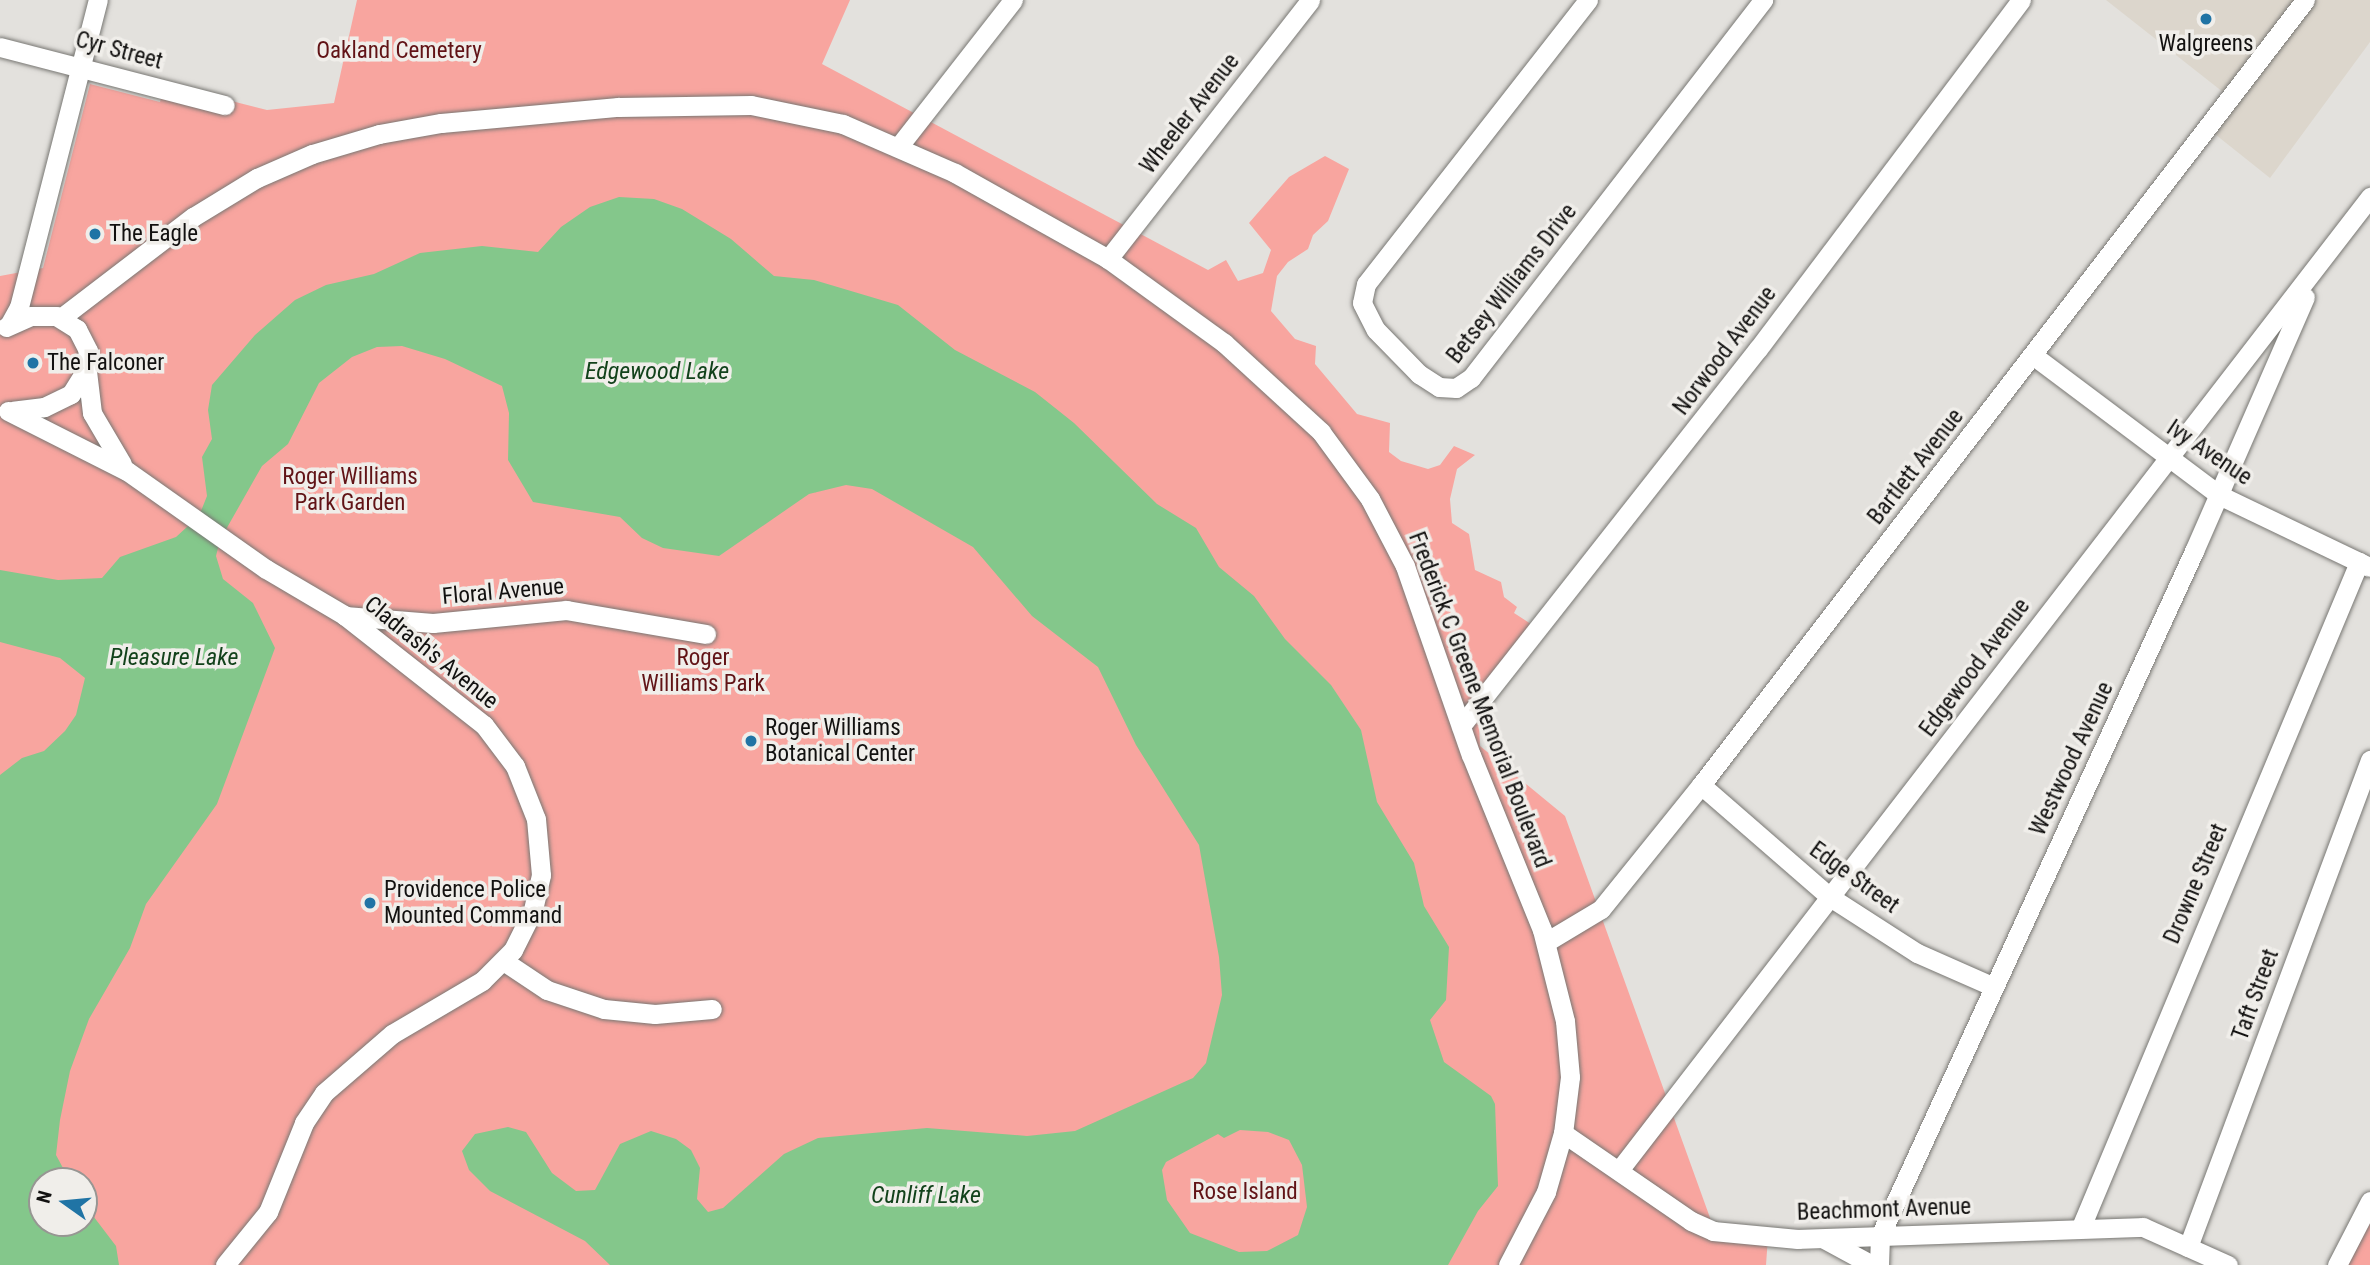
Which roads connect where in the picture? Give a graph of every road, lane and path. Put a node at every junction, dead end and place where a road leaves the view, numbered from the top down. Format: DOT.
graph roads {
  1 [pos="98,0"];
  2 [pos="1013,0"];
  3 [pos="1310,0"];
  4 [pos="1588,0"];
  5 [pos="1763,0"];
  6 [pos="2021,0"];
  7 [pos="2305,0"];
  8 [pos="0,47"];
  9 [pos="82,66"];
  10 [pos="225,105"];
  11 [pos="899,146"];
  12 [pos="2370,197"];
  13 [pos="1108,259"];
  14 [pos="2315,273"];
  15 [pos="24,288"];
  16 [pos="56,316"];
  17 [pos="4,328"];
  18 [pos="88,356"];
  19 [pos="2034,356"];
  20 [pos="4,409"];
  21 [pos="2168,457"];
  22 [pos="127,471"];
  23 [pos="2219,495"];
  24 [pos="2364,565"];
  25 [pos="344,615"];
  26 [pos="706,634"];
  27 [pos="1461,726"];
  28 [pos="2370,760"];
  29 [pos="1701,786"];
  30 [pos="1830,897"];
  31 [pos="1546,942"];
  32 [pos="505,962"];
  33 [pos="1994,987"];
  34 [pos="712,1009"];
  35 [pos="1563,1133"];
  36 [pos="1620,1169"];
  37 [pos="2370,1201"];
  38 [pos="2081,1227"];
  39 [pos="1880,1236"];
  40 [pos="1823,1239"];
  41 [pos="2188,1247"];
  42 [pos="225,1265"];
  43 [pos="1508,1265"];
  44 [pos="1872,1265"];
  45 [pos="1879,1265"];
  46 [pos="2228,1265"];
  47 [pos="2337,1265"];
  1 -- 9 [label="street"];
  2 -- 11 [label="street"];
  3 -- 13 [label="street, Wheeler Avenue"];
  4 -- 5 [label="street, Betsey Williams Drive"];
  6 -- 27 [label="street, Norwood Avenue"];
  7 -- 19 [label="street, Bartlett Avenue"];
  8 -- 9 [label="street, Cyr Street"];
  9 -- 10 [label="street, Cyr Street"];
  9 -- 15 [label="street"];
  11 -- 13 [label="street, Frederick C Greene Memorial Boulevard"];
  11 -- 16 [label="street, Frederick C Greene Memorial Boulevard"];
  12 -- 14 [label="street, Edgewood Avenue"];
  13 -- 27 [label="street, Frederick C Greene Memorial Boulevard"];
  14 -- 21 [label="street, Edgewood Avenue"];
  14 -- 23 [label="street, Westwood Avenue"];
  15 -- 16 [label="street"];
  15 -- 17 [label="street"];
  16 -- 17 [label="street"];
  16 -- 18 [label="street"];
  18 -- 20 [label="street"];
  18 -- 22 [label="street, Cladrash's Avenue"];
  19 -- 21 [label="street, Ivy Avenue"];
  19 -- 29 [label="street, Bartlett Avenue"];
  20 -- 22 [label="street, Cladrash's Avenue"];
  21 -- 23 [label="street, Ivy Avenue"];
  21 -- 30 [label="street, Edgewood Avenue"];
  22 -- 25 [label="street, Cladrash's Avenue"];
  23 -- 24 [label="street, Ivy Avenue"];
  23 -- 33 [label="street, Westwood Avenue"];
  24 -- 38 [label="street, Drowne Street"];
  25 -- 26 [label="street, Floral Avenue"];
  25 -- 32 [label="street, Cladrash's Avenue"];
  27 -- 31 [label="street, Frederick C Greene Memorial Boulevard"];
  28 -- 41 [label="street, Taft Street"];
  29 -- 30 [label="street, Edge Street"];
  29 -- 31 [label="street, Bartlett Avenue"];
  30 -- 33 [label="street, Edge Street"];
  30 -- 36 [label="street, Edgewood Avenue"];
  31 -- 35 [label="street, Frederick C Greene Memorial Boulevard"];
  32 -- 34 [label="street"];
  32 -- 42 [label="street, Cladrash's Avenue"];
  33 -- 39 [label="street, Westwood Avenue"];
  35 -- 36 [label="street, Beachmont Avenue"];
  35 -- 43 [label="street, Frederick C Greene Memorial Boulevard"];
  36 -- 40 [label="street, Beachmont Avenue"];
  37 -- 47 [label="street"];
  38 -- 39 [label="street, Beachmont Avenue"];
  38 -- 41 [label="street, Beachmont Avenue"];
  39 -- 40 [label="street, Beachmont Avenue"];
  39 -- 45 [label="street, Westwood Avenue"];
  40 -- 44 [label="street"];
  41 -- 46 [label="street, Beachmont Avenue"];
}
